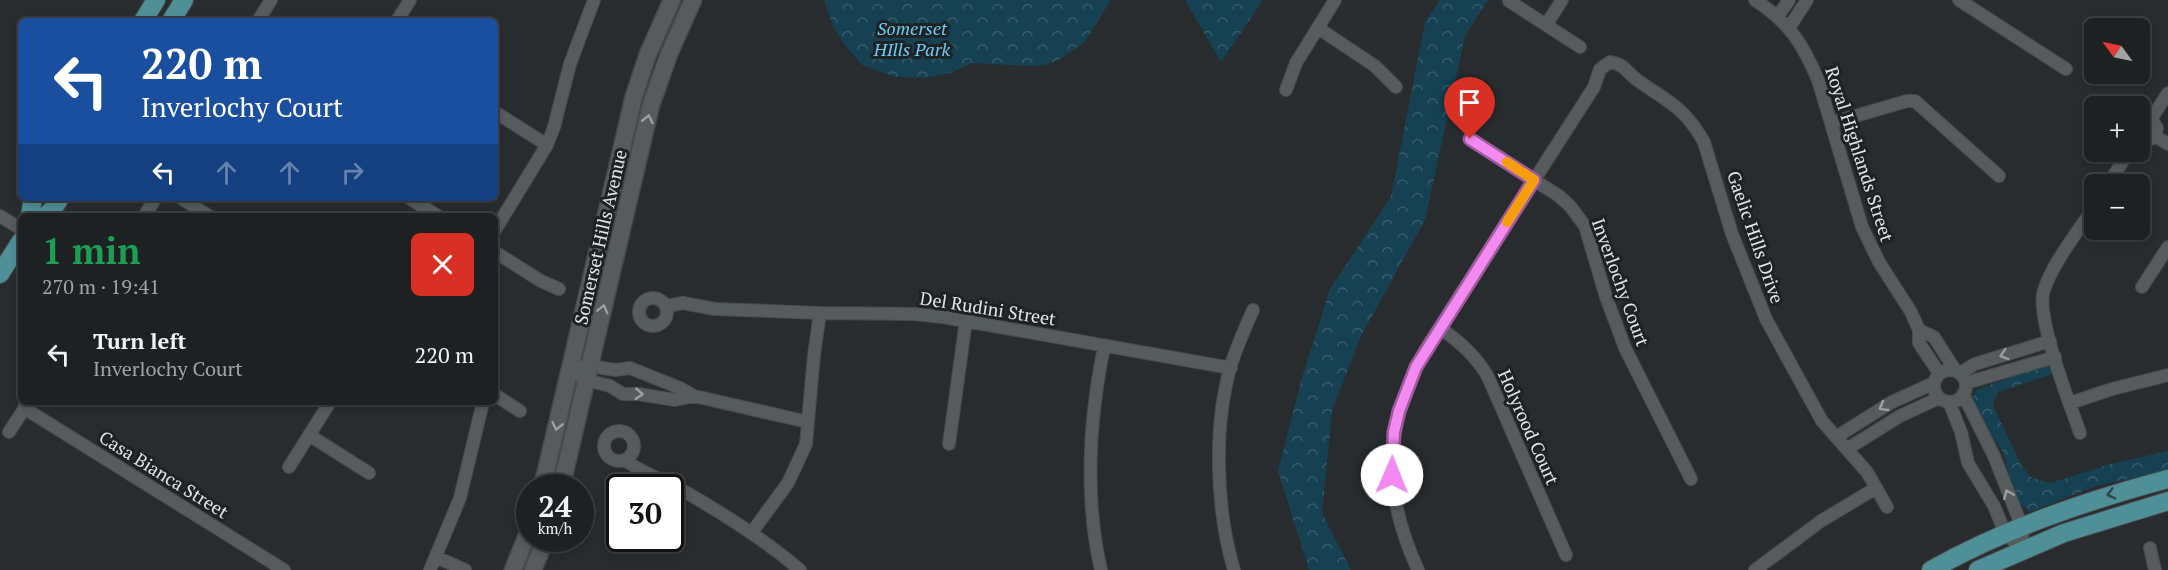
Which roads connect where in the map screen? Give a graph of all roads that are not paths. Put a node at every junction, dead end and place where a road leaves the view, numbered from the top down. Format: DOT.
graph roads {
  1 [pos="156,0"];
  2 [pos="184,0"];
  3 [pos="271,0"];
  4 [pos="410,0"];
  5 [pos="594,0"];
  6 [pos="672,0"];
  7 [pos="693,0"];
  8 [pos="1335,0"];
  9 [pos="1562,0"];
  10 [pos="1755,0"];
  11 [pos="1789,0"];
  12 [pos="1807,0"];
  13 [pos="1959,0"];
  14 [pos="1509,1"];
  15 [pos="1778,16"];
  16 [pos="145,18"];
  17 [pos="173,18"];
  18 [pos="260,18"];
  19 [pos="399,18"];
  20 [pos="1546,25"];
  21 [pos="1318,28"];
  22 [pos="1789,28"];
  23 [pos="1580,47"];
  24 [pos="2066,69"];
  25 [pos="1396,87"];
  26 [pos="1286,90"];
  27 [pos="2168,93"];
  28 [pos="498,114"];
  29 [pos="2150,114"];
  30 [pos="1831,123"];
  31 [pos="2150,123"];
  32 [pos="2155,136"];
  33 [pos="2150,138"];
  34 [pos="1470,139"];
  35 [pos="2168,144"];
  36 [pos="547,145"];
  37 [pos="1999,176"];
  38 [pos="1534,180"];
  39 [pos="58,201"];
  40 [pos="186,201"];
  41 [pos="414,201"];
  42 [pos="48,213"];
  43 [pos="204,213"];
  44 [pos="433,213"];
  45 [pos="0,216"];
  46 [pos="2084,222"];
  47 [pos="498,225"];
  48 [pos="18,227"];
  49 [pos="18,246"];
  50 [pos="2168,247"];
  51 [pos="498,254"];
  52 [pos="0,274"];
  53 [pos="2142,287"];
  54 [pos="559,289"];
  55 [pos="667,306"];
  56 [pos="1253,310"];
  57 [pos="820,313"];
  58 [pos="966,320"];
  59 [pos="1440,328"];
  60 [pos="1919,330"];
  61 [pos="2050,341"];
  62 [pos="1104,347"];
  63 [pos="2055,357"];
  64 [pos="1231,368"];
  65 [pos="570,369"];
  66 [pos="588,373"];
  67 [pos="2168,375"];
  68 [pos="1936,378"];
  69 [pos="1961,380"];
  70 [pos="694,396"];
  71 [pos="498,397"];
  72 [pos="1944,400"];
  73 [pos="2070,403"];
  74 [pos="26,405"];
  75 [pos="328,405"];
  76 [pos="482,405"];
  77 [pos="520,411"];
  78 [pos="808,422"];
  79 [pos="9,432"];
  80 [pos="2080,433"];
  81 [pos="309,435"];
  82 [pos="1836,437"];
  83 [pos="949,444"];
  84 [pos="1847,449"];
  85 [pos="625,460"];
  86 [pos="289,467"];
  87 [pos="369,472"];
  88 [pos="545,474"];
  89 [pos="564,474"];
  90 [pos="1691,479"];
  91 [pos="2168,479"];
  92 [pos="1876,488"];
  93 [pos="2168,501"];
  94 [pos="1887,507"];
  95 [pos="2022,526"];
  96 [pos="752,532"];
  97 [pos="2005,534"];
  98 [pos="2150,548"];
  99 [pos="2023,550"];
  100 [pos="520,552"];
  101 [pos="540,552"];
  102 [pos="1566,555"];
  103 [pos="436,557"];
  104 [pos="284,570"];
  105 [pos="430,570"];
  106 [pos="465,570"];
  107 [pos="513,570"];
  108 [pos="533,570"];
  109 [pos="800,570"];
  110 [pos="1101,570"];
  111 [pos="1234,570"];
  112 [pos="1418,570"];
  113 [pos="1755,570"];
  114 [pos="1931,570"];
  115 [pos="1978,570"];
  116 [pos="2155,570"];
  1 -- 16 [label="main road"];
  2 -- 17 [label="main road"];
  3 -- 18 [label="street"];
  4 -- 19 [label="street"];
  5 -- 36 [label="street"];
  6 -- 65 [label="main road, Somerset Hills Avenue"];
  66 -- 7 [label="main road, Somerset Hills Avenue, one-way"];
  8 -- 21 [label="street"];
  9 -- 20 [label="street"];
  10 -- 15 [label="street, Royal Highlands Street"];
  11 -- 15 [label="street"];
  12 -- 22 [label="street"];
  13 -- 24 [label="street"];
  14 -- 20 [label="street"];
  15 -- 22 [label="street, Royal Highlands Street"];
  20 -- 23 [label="street"];
  21 -- 25 [label="street"];
  21 -- 26 [label="street"];
  22 -- 30 [label="street, Royal Highlands Street"];
  27 -- 29 [label="street"];
  28 -- 36 [label="street"];
  30 -- 37 [label="street"];
  30 -- 60 [label="street, Royal Highlands Street"];
  31 -- 32 [label="street"];
  32 -- 33 [label="street"];
  32 -- 35 [label="street"];
  34 -- 38 [label="street, Inverlochy Court"];
  36 -- 47 [label="street"];
  38 -- 59 [label="street"];
  38 -- 82 [label="street, Gaelic Hills Drive"];
  38 -- 90 [label="street, Inverlochy Court"];
  39 -- 42 [label="main road"];
  40 -- 43 [label="street"];
  41 -- 44 [label="street"];
  45 -- 48 [label="street"];
  46 -- 61 [label="street"];
  49 -- 52 [label="main road"];
  50 -- 53 [label="street"];
  51 -- 54 [label="street"];
  55 -- 57 [label="street, Del Rudini Street"];
  56 -- 64 [label="street"];
  57 -- 58 [label="street, Del Rudini Street"];
  57 -- 78 [label="street"];
  58 -- 62 [label="street, Del Rudini Street"];
  58 -- 83 [label="street"];
  59 -- 102 [label="street, Holyrood Court"];
  59 -- 112 [label="street"];
  60 -- 68 [label="street, Royal Highlands Street"];
  60 -- 69 [label="street, Royal Highlands Street"];
  61 -- 63 [label="street"];
  61 -- 69 [label="street, one-way"];
  62 -- 64 [label="street, Del Rudini Street"];
  62 -- 110 [label="street"];
  63 -- 69 [label="street"];
  63 -- 73 [label="street"];
  64 -- 111 [label="street"];
  65 -- 66 [label="street"];
  65 -- 88 [label="main road, Somerset Hills Avenue, one-way"];
  66 -- 70 [label="street"];
  66 -- 70 [label="street, one-way"];
  66 -- 89 [label="main road, Somerset Hills Avenue"];
  67 -- 73 [label="street"];
  68 -- 69 [label="street"];
  68 -- 72 [label="street, Royal Highlands Street"];
  68 -- 82 [label="street, one-way"];
  69 -- 72 [label="street"];
  95 -- 69 [label="street, Royal Highlands Street, one-way"];
  70 -- 78 [label="street"];
  71 -- 77 [label="street"];
  72 -- 84 [label="street"];
  72 -- 97 [label="street, Royal Highlands Street"];
  73 -- 80 [label="street"];
  74 -- 79 [label="street"];
  74 -- 104 [label="street, Casa Bianca Street"];
  75 -- 81 [label="street"];
  76 -- 103 [label="street"];
  78 -- 96 [label="street"];
  81 -- 86 [label="street"];
  81 -- 87 [label="street"];
  82 -- 84 [label="street, Gaelic Hills Drive"];
  84 -- 92 [label="street, Gaelic Hills Drive"];
  85 -- 96 [label="street"];
  91 -- 95 [label="main road, one-way"];
  92 -- 94 [label="street, Gaelic Hills Drive"];
  92 -- 113 [label="street"];
  93 -- 99 [label="main road"];
  95 -- 97 [label="main road"];
  95 -- 99 [label="street, Royal Highlands Street"];
  96 -- 109 [label="street"];
  97 -- 99 [label="street, Royal Highlands Street"];
  97 -- 114 [label="main road"];
  98 -- 116 [label="street"];
  99 -- 115 [label="main road"];
  100 -- 107 [label="main road"];
  101 -- 108 [label="main road"];
  103 -- 105 [label="street"];
  103 -- 106 [label="street"];
}
